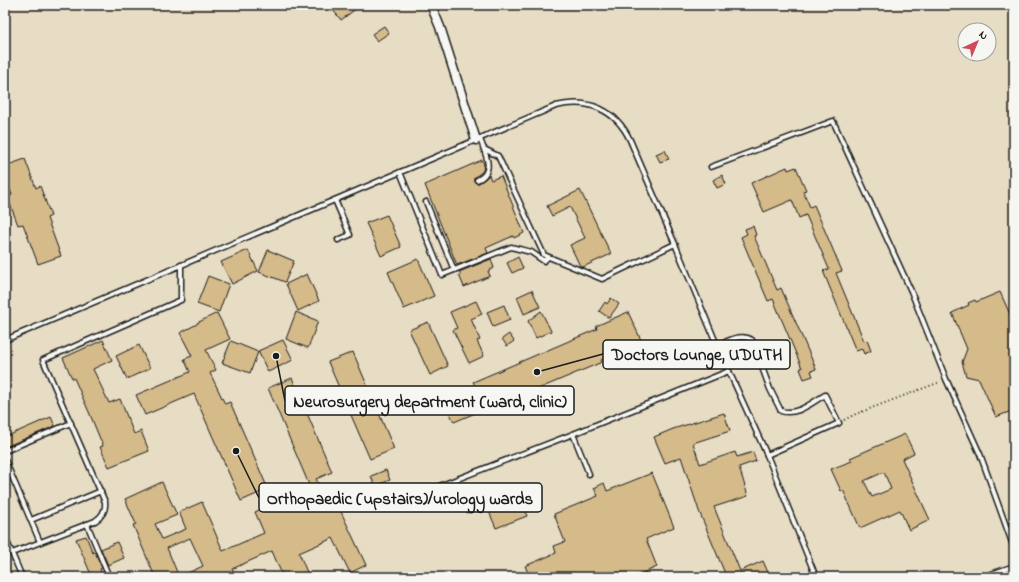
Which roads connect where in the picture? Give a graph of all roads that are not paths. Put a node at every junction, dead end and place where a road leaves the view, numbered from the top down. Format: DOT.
graph roads {
  1 [pos="431,5"];
  2 [pos="478,140"];
  3 [pos="484,149"];
  4 [pos="711,167"];
  5 [pos="400,172"];
  6 [pos="477,180"];
  7 [pos="335,200"];
  8 [pos="426,202"];
  9 [pos="338,240"];
  10 [pos="675,244"];
  11 [pos="548,256"];
  12 [pos="181,265"];
  13 [pos="454,270"];
  14 [pos="5,340"];
  15 [pos="717,345"];
  16 [pos="729,371"];
  17 [pos="71,423"];
  18 [pos="573,434"];
  19 [pos="5,451"];
  20 [pos="767,455"];
  21 [pos="5,460"];
  22 [pos="589,474"];
  23 [pos="101,491"];
  24 [pos="411,497"];
  25 [pos="31,520"];
  26 [pos="87,524"];
  27 [pos="5,537"];
  28 [pos="40,542"];
  29 [pos="1014,548"];
  30 [pos="12,553"];
  31 [pos="1014,566"];
  32 [pos="22,577"];
  33 [pos="109,577"];
  34 [pos="816,577"];
  35 [pos="982,577"];
  1 -- 2 [label="street"];
  2 -- 3 [label="lane"];
  2 -- 5 [label="lane"];
  2 -- 10 [label="lane"];
  3 -- 6 [label="lane"];
  3 -- 11 [label="lane"];
  4 -- 29 [label="lane"];
  5 -- 7 [label="lane"];
  5 -- 13 [label="lane"];
  7 -- 9 [label="lane"];
  7 -- 12 [label="lane"];
  8 -- 13 [label="lane"];
  10 -- 11 [label="lane"];
  10 -- 15 [label="lane"];
  11 -- 13 [label="lane"];
  12 -- 14 [label="lane"];
  12 -- 17 [label="lane"];
  15 -- 16 [label="lane"];
  15 -- 20 [label="lane"];
  16 -- 18 [label="lane"];
  16 -- 20 [label="lane"];
  17 -- 19 [label="lane"];
  17 -- 23 [label="lane"];
  18 -- 22 [label="lane"];
  18 -- 24 [label="lane"];
  20 -- 34 [label="lane"];
  21 -- 25 [label="lane"];
  23 -- 25 [label="lane"];
  23 -- 26 [label="lane"];
  25 -- 28 [label="lane"];
  26 -- 28 [label="lane"];
  26 -- 33 [label="lane"];
  27 -- 30 [label="lane"];
  28 -- 30 [label="lane"];
  30 -- 32 [label="lane"];
  31 -- 35 [label="lane"];
}
